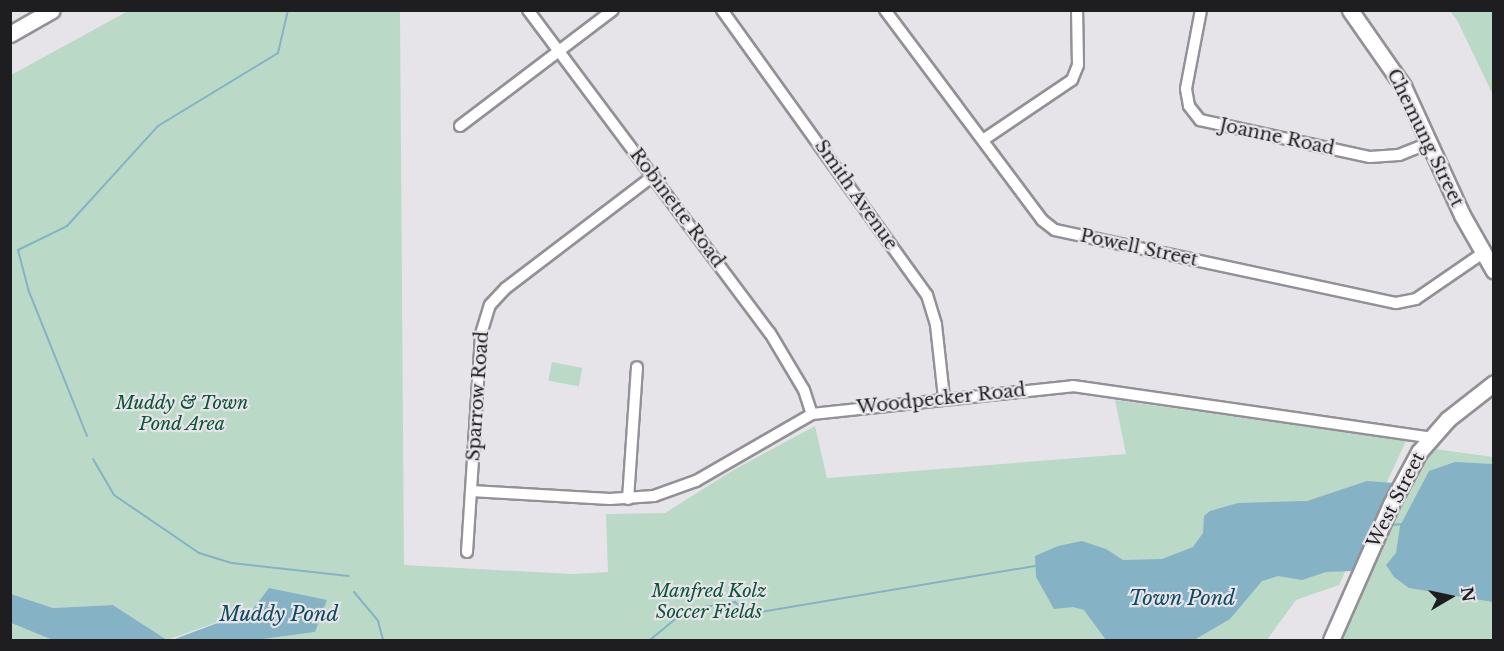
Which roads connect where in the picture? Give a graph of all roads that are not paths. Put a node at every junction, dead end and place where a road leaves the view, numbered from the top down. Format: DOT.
graph roads {
  1 [pos="52,10"];
  2 [pos="528,10"];
  3 [pos="614,10"];
  4 [pos="722,10"];
  5 [pos="885,10"];
  6 [pos="1077,10"];
  7 [pos="1201,10"];
  8 [pos="1350,10"];
  9 [pos="10,34"];
  10 [pos="559,51"];
  11 [pos="460,126"];
  12 [pos="983,140"];
  13 [pos="1430,143"];
  14 [pos="653,176"];
  15 [pos="1483,253"];
  16 [pos="1494,271"];
  17 [pos="637,367"];
  18 [pos="1494,383"];
  19 [pos="944,398"];
  20 [pos="812,414"];
  21 [pos="1429,437"];
  22 [pos="471,491"];
  23 [pos="628,499"];
  24 [pos="467,552"];
  25 [pos="1330,640"];
  1 -- 9 [label="street"];
  2 -- 10 [label="street, Robinette Road"];
  3 -- 10 [label="street"];
  4 -- 19 [label="street, Smith Avenue"];
  5 -- 12 [label="street, Powell Street"];
  6 -- 12 [label="street"];
  7 -- 13 [label="street, Joanne Road"];
  8 -- 13 [label="street, Chemung Street"];
  10 -- 11 [label="street"];
  10 -- 14 [label="street, Robinette Road"];
  12 -- 15 [label="street, Powell Street"];
  13 -- 15 [label="street, Chemung Street"];
  14 -- 20 [label="street, Robinette Road"];
  14 -- 22 [label="street, Sparrow Road"];
  15 -- 16 [label="street, Chemung Street"];
  17 -- 23 [label="street"];
  18 -- 21 [label="street, West Street"];
  19 -- 20 [label="street, Woodpecker Road"];
  19 -- 21 [label="street, Woodpecker Road"];
  20 -- 23 [label="street, Woodpecker Road"];
  21 -- 25 [label="street, West Street"];
  22 -- 23 [label="street, Woodpecker Road"];
  22 -- 24 [label="street, Sparrow Road"];
}
